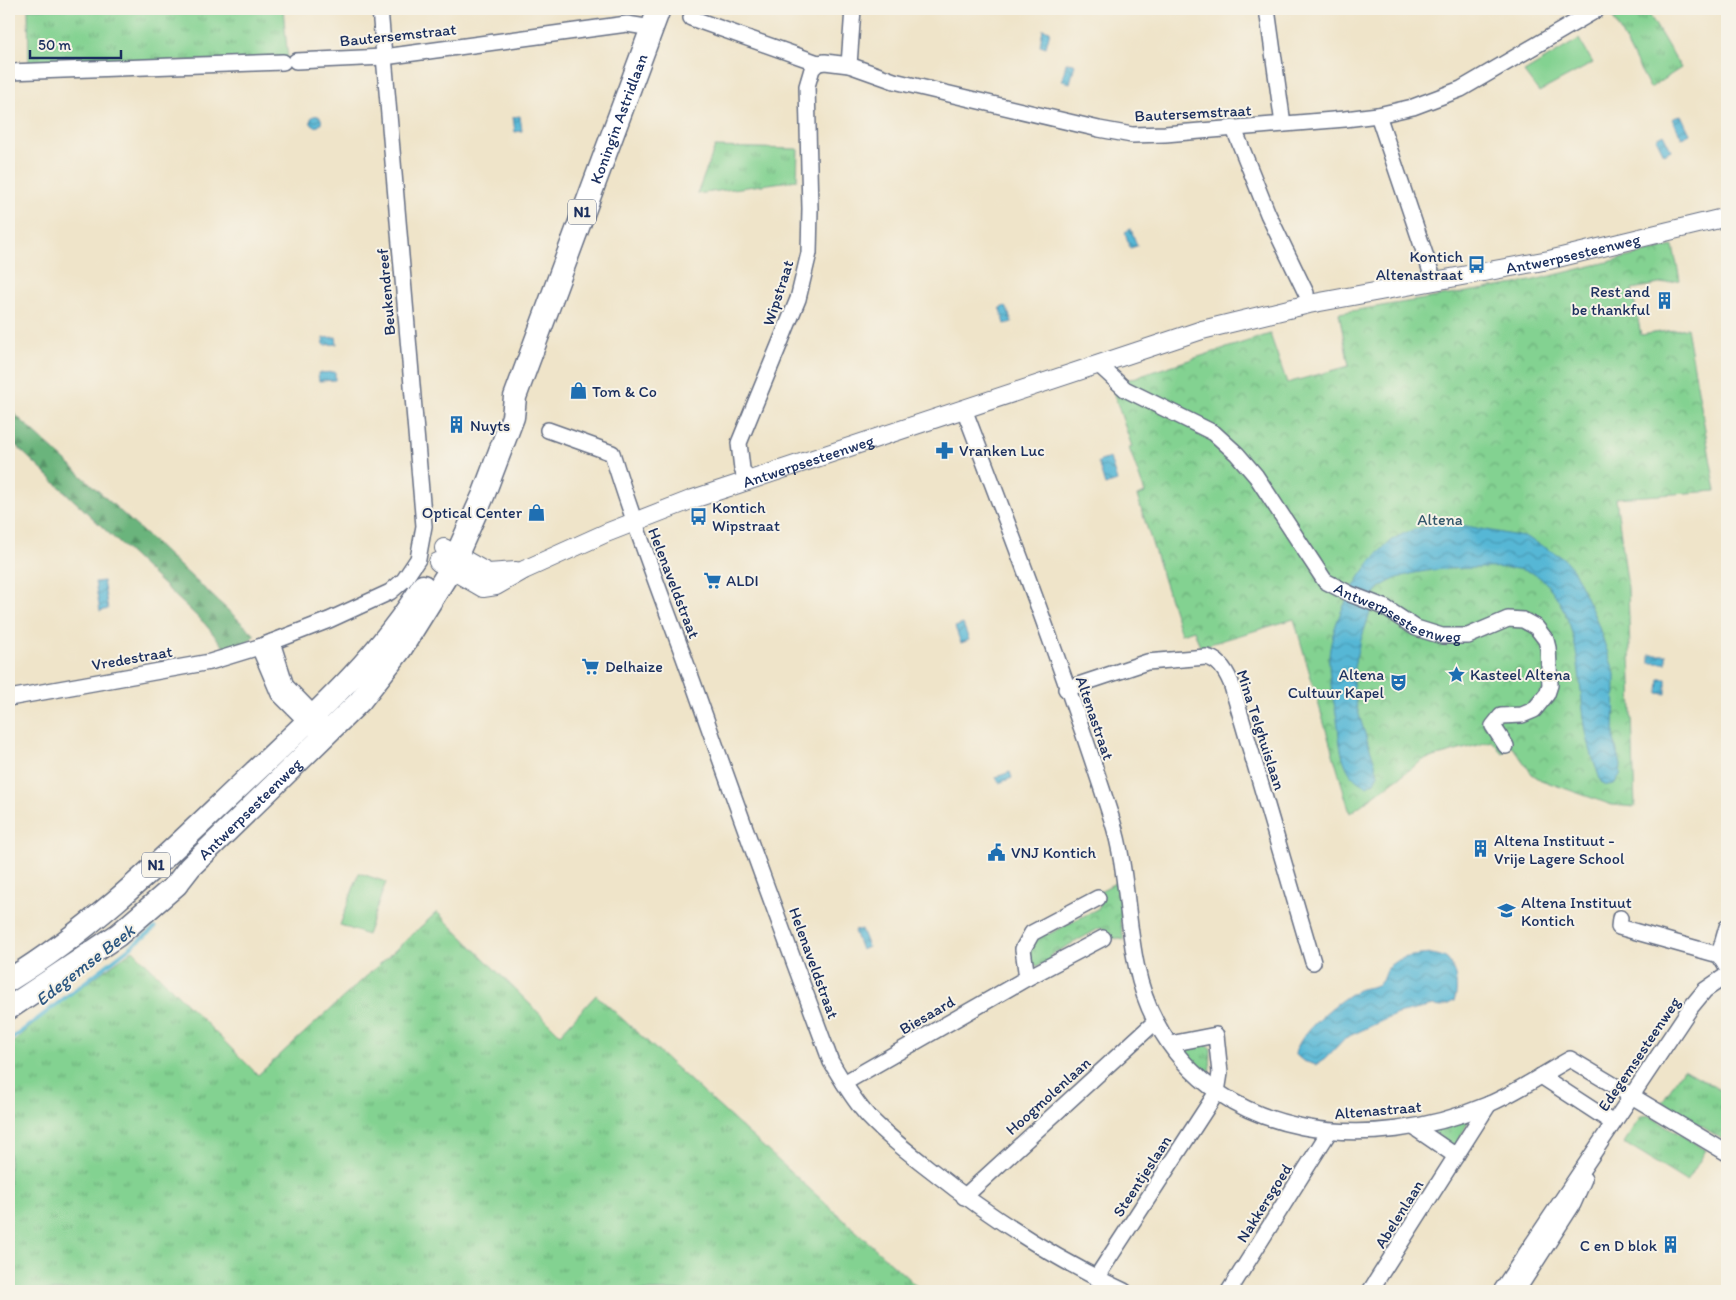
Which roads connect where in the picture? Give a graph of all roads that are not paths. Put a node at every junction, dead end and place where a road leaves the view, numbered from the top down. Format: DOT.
graph roads {
  1 [pos="380,9"];
  2 [pos="853,9"];
  3 [pos="1267,9"];
  4 [pos="1598,9"];
  5 [pos="655,18"];
  6 [pos="691,18"];
  7 [pos="384,57"];
  8 [pos="818,63"];
  9 [pos="849,65"];
  10 [pos="9,72"];
  11 [pos="1378,115"];
  12 [pos="1283,124"];
  13 [pos="1234,129"];
  14 [pos="1727,217"];
  15 [pos="1430,272"];
  16 [pos="1306,292"];
  17 [pos="1099,365"];
  18 [pos="964,409"];
  19 [pos="548,430"];
  20 [pos="745,475"];
  21 [pos="633,523"];
  22 [pos="447,559"];
  23 [pos="412,569"];
  24 [pos="266,644"];
  25 [pos="1066,690"];
  26 [pos="9,698"];
  27 [pos="310,718"];
  28 [pos="327,735"];
  29 [pos="1506,746"];
  30 [pos="1098,898"];
  31 [pos="1620,918"];
  32 [pos="1727,926"];
  33 [pos="1103,938"];
  34 [pos="1723,961"];
  35 [pos="1313,962"];
  36 [pos="1727,975"];
  37 [pos="1027,978"];
  38 [pos="9,980"];
  39 [pos="9,1008"];
  40 [pos="1155,1022"];
  41 [pos="1170,1044"];
  42 [pos="1541,1076"];
  43 [pos="844,1083"];
  44 [pos="1217,1092"];
  45 [pos="1632,1095"];
  46 [pos="1489,1104"];
  47 [pos="1613,1123"];
  48 [pos="1414,1128"];
  49 [pos="1329,1132"];
  50 [pos="1727,1153"];
  51 [pos="1456,1156"];
  52 [pos="1588,1161"];
  53 [pos="964,1197"];
  54 [pos="1096,1278"];
  55 [pos="1124,1291"];
  56 [pos="1229,1291"];
  57 [pos="1370,1291"];
  58 [pos="1501,1291"];
  59 [pos="1518,1291"];
  1 -- 7 [label="street, Beukendreef"];
  2 -- 9 [label="street"];
  3 -- 12 [label="street"];
  4 -- 11 [label="street, Bautersemstraat"];
  5 -- 7 [label="street, Bautersemstraat"];
  5 -- 22 [label="main road, Koningin Astridlaan / N1"];
  6 -- 8 [label="street, Bautersemstraat"];
  7 -- 10 [label="street, Bautersemstraat"];
  7 -- 23 [label="street, Beukendreef"];
  8 -- 9 [label="street, Bautersemstraat"];
  8 -- 20 [label="street, Wipstraat"];
  9 -- 13 [label="street, Bautersemstraat"];
  11 -- 12 [label="street, Bautersemstraat"];
  11 -- 15 [label="street"];
  12 -- 13 [label="street, Bautersemstraat"];
  13 -- 16 [label="street"];
  14 -- 17 [label="street, Antwerpsesteenweg"];
  17 -- 18 [label="street, Antwerpsesteenweg"];
  17 -- 29 [label="street, Antwerpsesteenweg"];
  18 -- 20 [label="street, Antwerpsesteenweg"];
  18 -- 25 [label="street, Altenastraat"];
  19 -- 21 [label="street, Helenaveldstraat"];
  20 -- 21 [label="street, Antwerpsesteenweg"];
  21 -- 22 [label="street, Antwerpsesteenweg"];
  21 -- 43 [label="street, Helenaveldstraat"];
  22 -- 27 [label="main road, Antwerpsesteenweg / N1"];
  22 -- 28 [label="main road, Antwerpsesteenweg / N1"];
  23 -- 24 [label="street, Vredestraat"];
  24 -- 26 [label="street, Vredestraat"];
  24 -- 27 [label="street"];
  25 -- 35 [label="street, Mina Telghuislaan"];
  25 -- 40 [label="street, Altenastraat"];
  27 -- 28 [label="street"];
  27 -- 38 [label="main road, Antwerpsesteenweg / N1"];
  28 -- 39 [label="main road, Antwerpsesteenweg / N1"];
  30 -- 37 [label="street"];
  31 -- 34 [label="street"];
  32 -- 34 [label="street"];
  33 -- 37 [label="street, Biesaard"];
  36 -- 45 [label="street, Edegemsesteenweg"];
  37 -- 43 [label="street, Biesaard"];
  40 -- 41 [label="street, Altenastraat"];
  40 -- 53 [label="street, Hoogmolenlaan"];
  41 -- 44 [label="street, Altenastraat"];
  41 -- 44 [label="street"];
  42 -- 45 [label="street, Altenastraat"];
  42 -- 46 [label="street, Altenastraat"];
  42 -- 47 [label="street"];
  43 -- 53 [label="street, Helenaveldstraat"];
  44 -- 49 [label="street, Altenastraat"];
  44 -- 54 [label="street, Steentjeslaan"];
  45 -- 47 [label="street, Edegemsesteenweg"];
  45 -- 50 [label="street"];
  46 -- 48 [label="street, Altenastraat"];
  46 -- 51 [label="street, Abelenlaan"];
  47 -- 52 [label="street, Edegemsesteenweg"];
  48 -- 49 [label="street, Altenastraat"];
  48 -- 51 [label="street"];
  49 -- 56 [label="street, Nakkersgoed"];
  51 -- 57 [label="street, Abelenlaan"];
  52 -- 58 [label="street, Edegemsesteenweg"];
  52 -- 59 [label="street, Edegemsesteenweg"];
  53 -- 54 [label="street, Helenaveldstraat"];
  54 -- 55 [label="street, Helenaveldstraat"];
}
